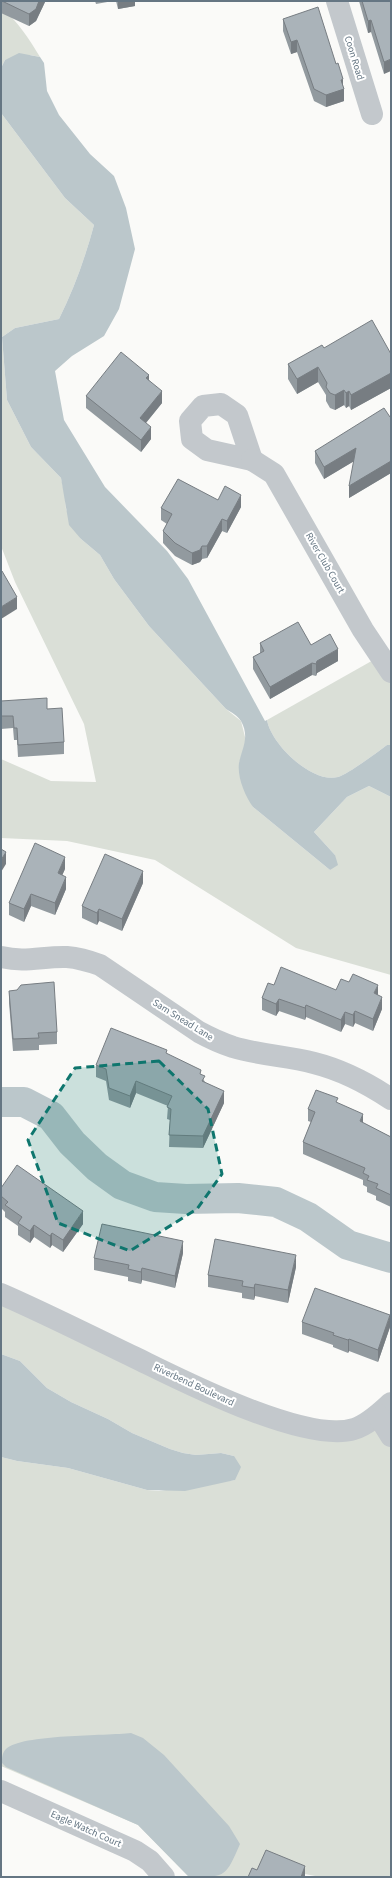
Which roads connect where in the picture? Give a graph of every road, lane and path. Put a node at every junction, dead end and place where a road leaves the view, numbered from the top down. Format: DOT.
graph roads {
  1 [pos="337,1"];
  2 [pos="372,114"];
  3 [pos="252,460"];
  4 [pos="391,672"];
  5 [pos="1,957"];
  6 [pos="391,1099"];
  7 [pos="1,1294"];
  8 [pos="385,1409"];
  9 [pos="391,1436"];
  10 [pos="1,1791"];
  11 [pos="164,1877"];
  1 -- 2 [label="street, Coon Road"];
  3 -- 4 [label="street, River Club Court"];
  5 -- 6 [label="street, Sam Snead Lane"];
  7 -- 8 [label="street, Riverbend Boulevard"];
  8 -- 9 [label="street"];
  10 -- 11 [label="street, Eagle Watch Court"];
}
